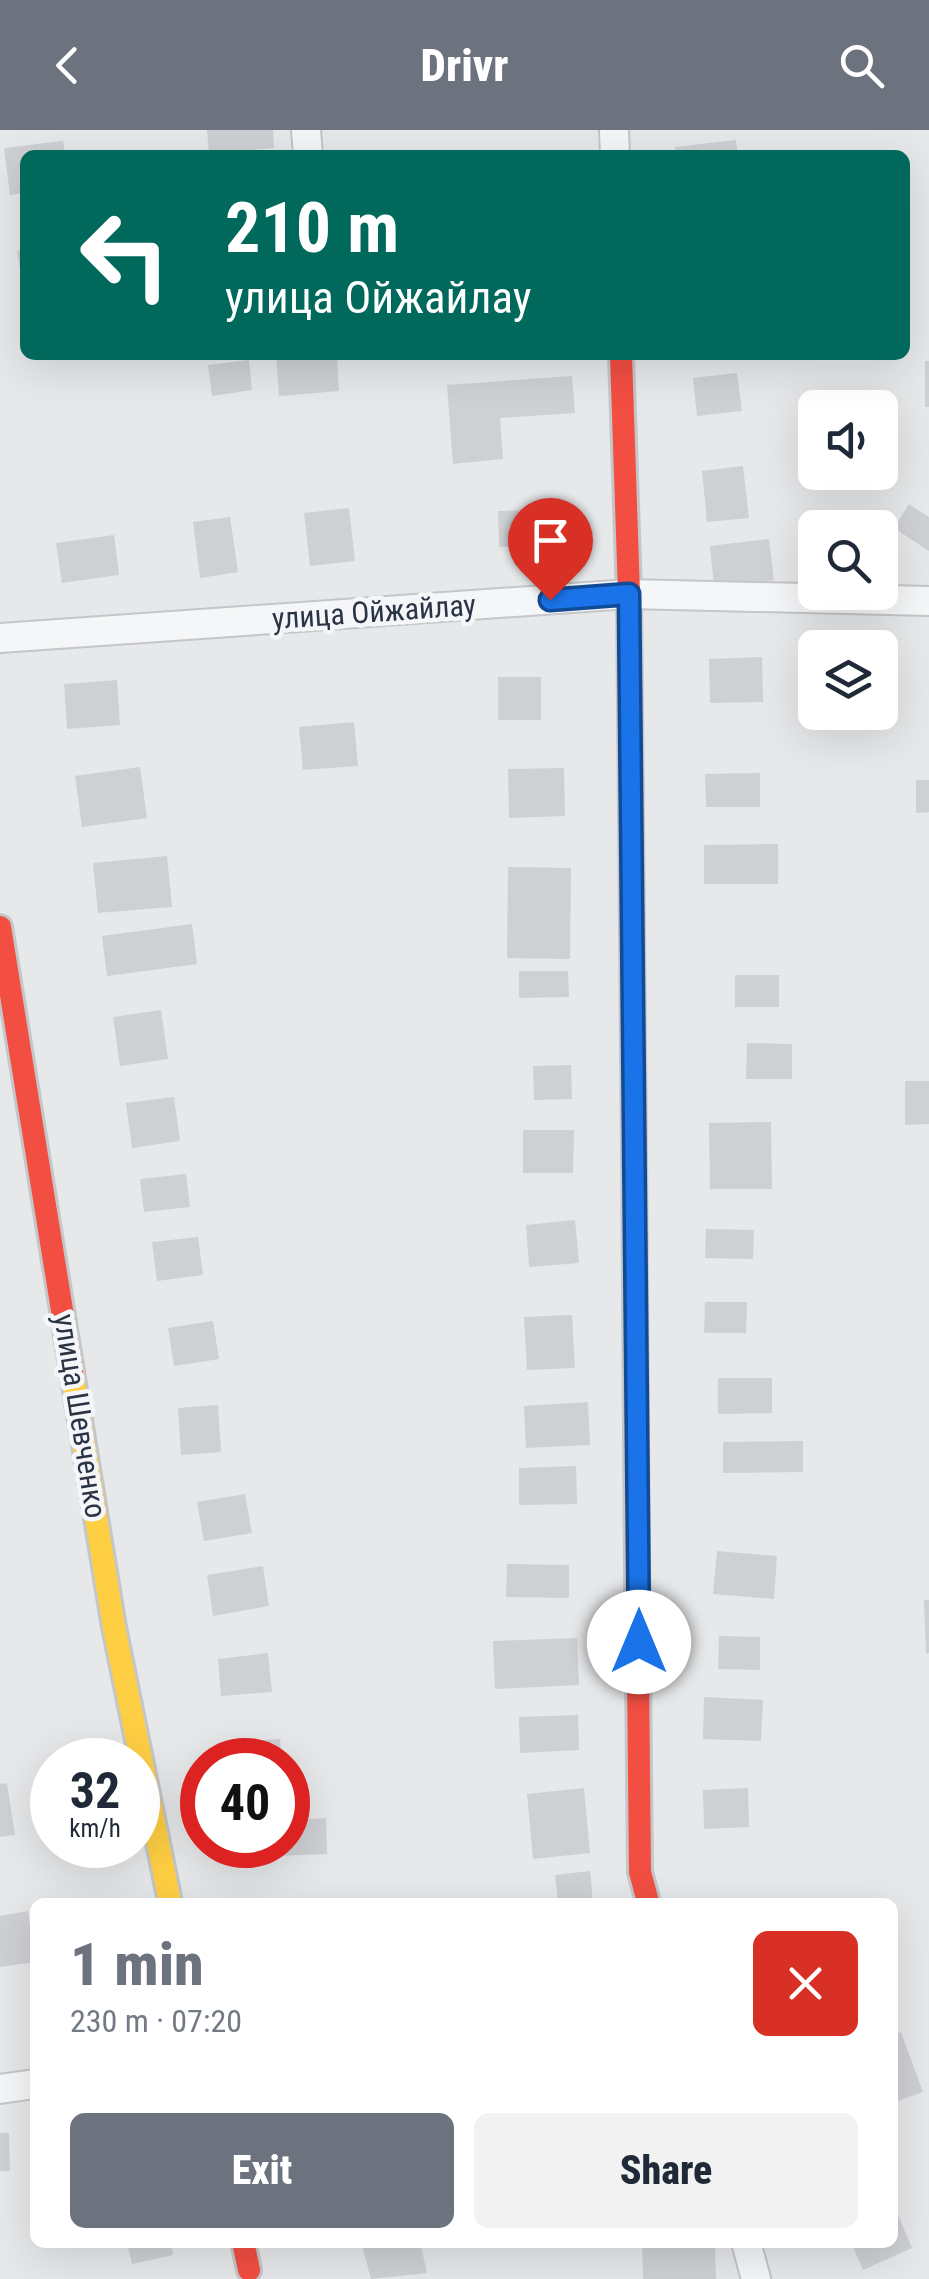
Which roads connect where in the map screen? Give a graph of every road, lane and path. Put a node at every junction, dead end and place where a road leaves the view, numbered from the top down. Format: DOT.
graph roads {
  1 [pos="621,360"];
  2 [pos="629,594"];
  3 [pos="929,601"];
  4 [pos="0,638"];
  5 [pos="0,927"];
  6 [pos="169,1898"];
  7 [pos="647,1898"];
  8 [pos="30,2085"];
  9 [pos="0,2089"];
  10 [pos="245,2248"];
  11 [pos="748,2248"];
  12 [pos="252,2276"];
  13 [pos="756,2279"];
  1 -- 2 [label="street"];
  2 -- 3 [label="street, улица Ойжайлау"];
  2 -- 4 [label="street, улица Ойжайлау"];
  2 -- 7 [label="street"];
  5 -- 6 [label="street, улица Шевченко"];
  8 -- 9 [label="street"];
  10 -- 12 [label="street"];
  11 -- 13 [label="street"];
}
